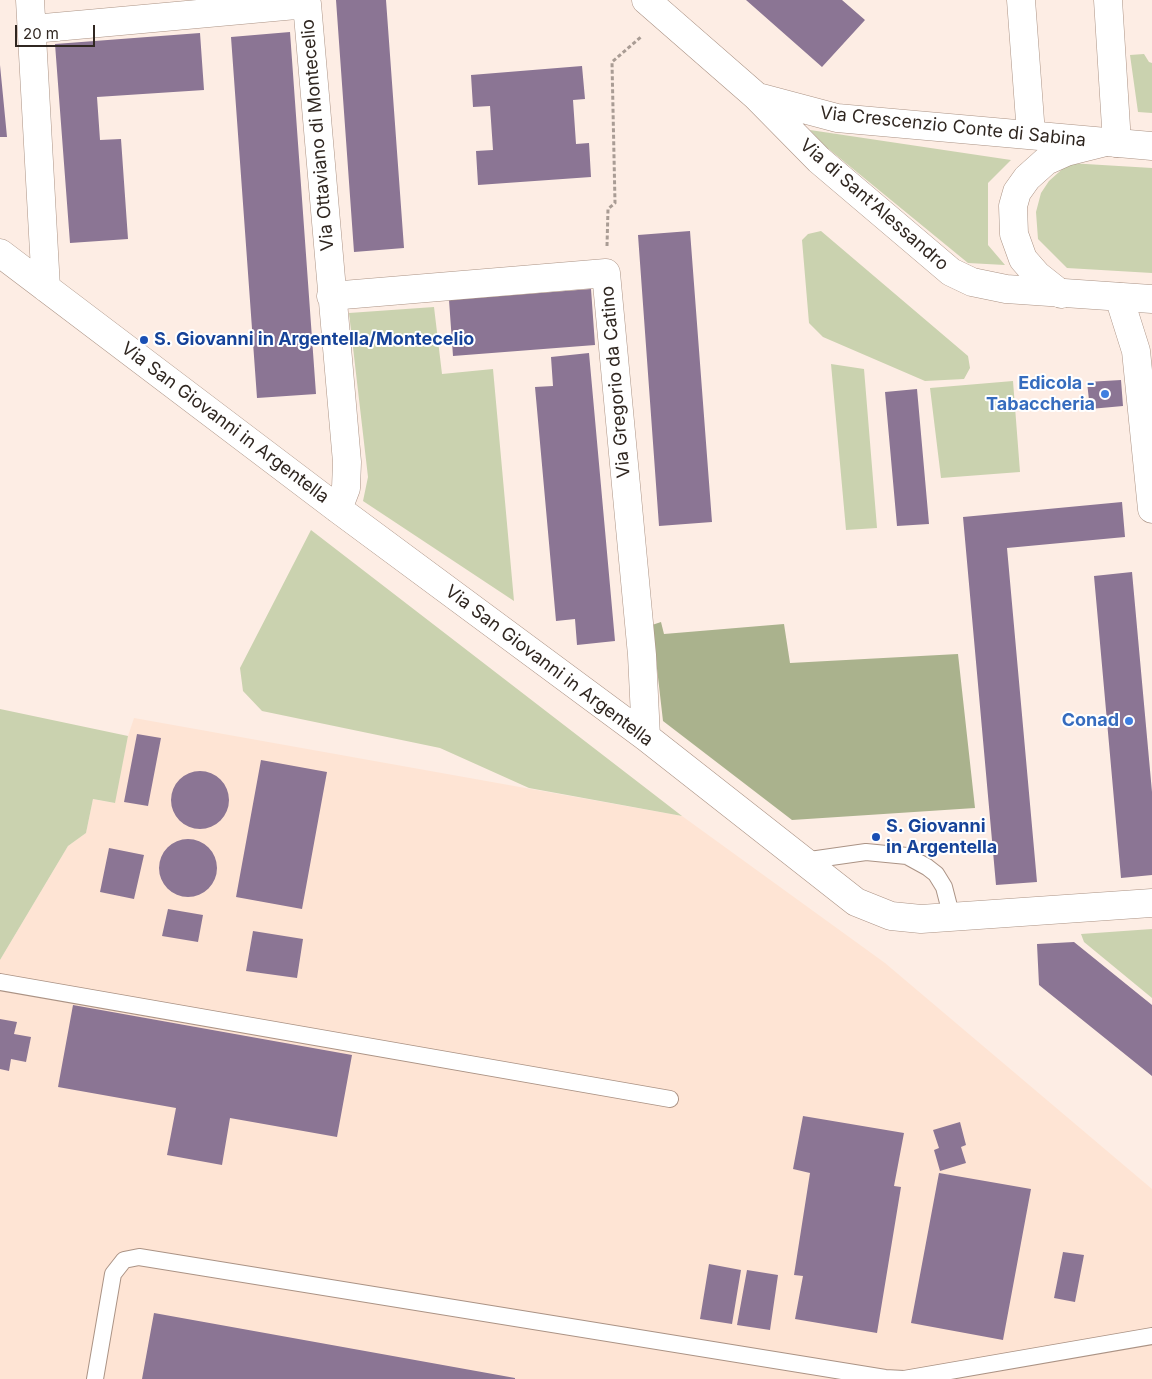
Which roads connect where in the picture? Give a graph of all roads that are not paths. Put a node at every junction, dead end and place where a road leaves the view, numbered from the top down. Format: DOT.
graph roads {
  1 [pos="30,0"];
  2 [pos="646,0"];
  3 [pos="1021,0"];
  4 [pos="1108,0"];
  5 [pos="33,29"];
  6 [pos="756,96"];
  7 [pos="1031,134"];
  8 [pos="1110,143"];
  9 [pos="1152,146"];
  10 [pos="0,252"];
  11 [pos="46,288"];
  12 [pos="1061,294"];
  13 [pos="331,296"];
  14 [pos="1119,297"];
  15 [pos="1152,299"];
  16 [pos="338,509"];
  17 [pos="1152,509"];
  18 [pos="646,737"];
  19 [pos="803,861"];
  20 [pos="1152,904"];
  21 [pos="952,918"];
  22 [pos="0,982"];
  23 [pos="670,1099"];
  24 [pos="1152,1336"];
  25 [pos="95,1379"];
  26 [pos="904,1379"];
  1 -- 5 [label="street"];
  2 -- 6 [label="street, Via di Sant'Alessandro"];
  3 -- 7 [label="street"];
  4 -- 8 [label="street"];
  5 -- 11 [label="street"];
  5 -- 13 [label="street, Via Ottaviano di Montecelio"];
  6 -- 7 [label="street, Via Crescenzio Conte di Sabina"];
  6 -- 12 [label="street, Via di Sant'Alessandro"];
  7 -- 8 [label="street, Via Crescenzio Conte di Sabina"];
  8 -- 9 [label="street, Via Crescenzio Conte di Sabina"];
  8 -- 12 [label="street"];
  10 -- 11 [label="street, Via San Giovanni in Argentella"];
  11 -- 16 [label="street, Via San Giovanni in Argentella"];
  12 -- 14 [label="street, Via di Sant'Alessandro"];
  13 -- 16 [label="street, Via Ottaviano di Montecelio"];
  13 -- 18 [label="street, Via Gregorio da Catino"];
  14 -- 15 [label="street, Via di Sant'Alessandro"];
  14 -- 17 [label="street"];
  16 -- 18 [label="street, Via San Giovanni in Argentella"];
  18 -- 19 [label="street, Via San Giovanni in Argentella"];
  19 -- 21 [label="street, Via San Giovanni in Argentella"];
  19 -- 21 [label="lane"];
  20 -- 21 [label="street, Via San Giovanni in Argentella"];
  22 -- 23 [label="lane"];
  24 -- 26 [label="lane"];
  25 -- 26 [label="lane"];
}
